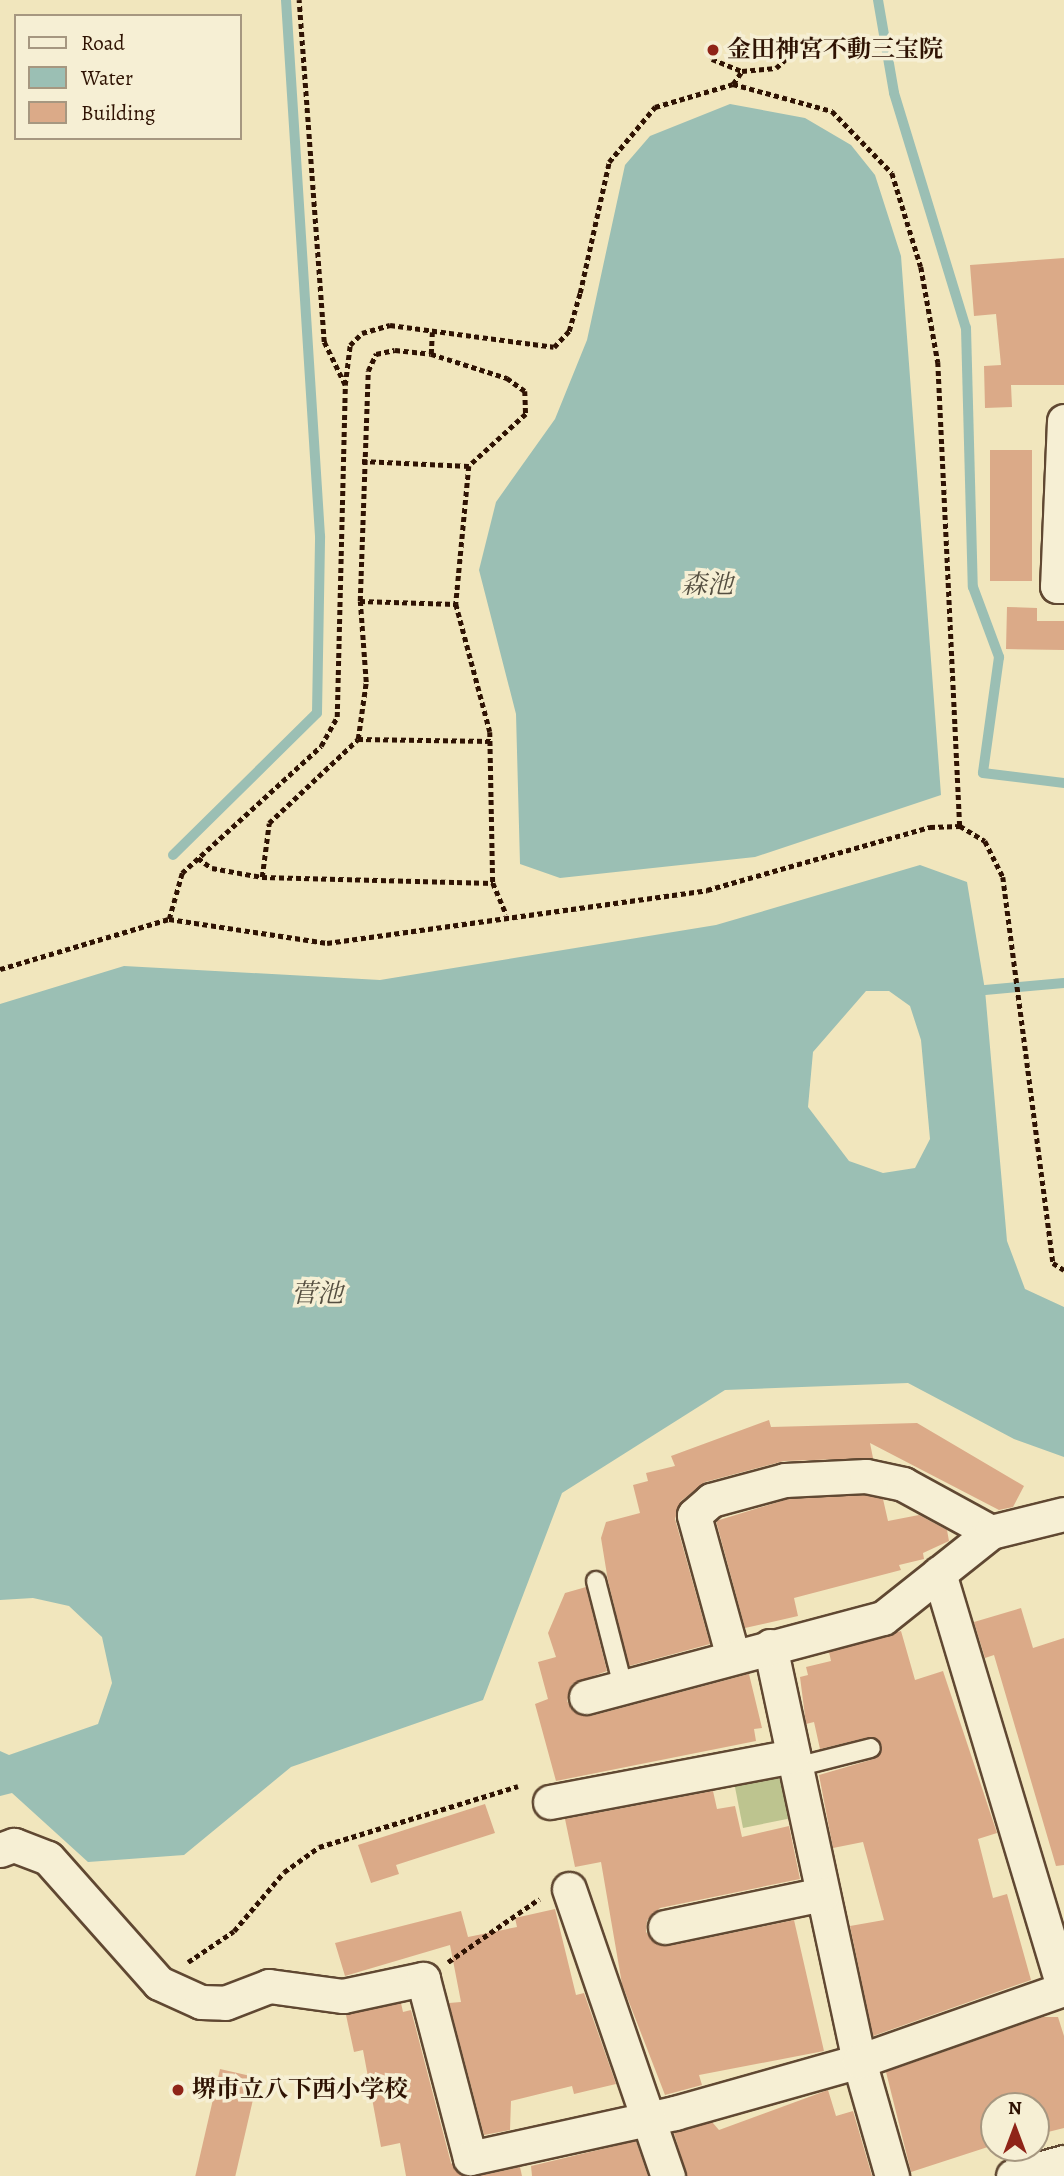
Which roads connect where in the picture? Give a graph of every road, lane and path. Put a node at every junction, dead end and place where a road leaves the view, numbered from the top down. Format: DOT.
graph roads {
  1 [pos="299,0"];
  2 [pos="713,46"];
  3 [pos="786,59"];
  4 [pos="741,71"];
  5 [pos="733,84"];
  6 [pos="432,332"];
  7 [pos="431,355"];
  8 [pos="345,385"];
  9 [pos="1064,421"];
  10 [pos="362,461"];
  11 [pos="469,466"];
  12 [pos="1064,586"];
  13 [pos="360,601"];
  14 [pos="456,604"];
  15 [pos="358,739"];
  16 [pos="491,741"];
  17 [pos="960,826"];
  18 [pos="198,858"];
  19 [pos="262,877"];
  20 [pos="493,883"];
  21 [pos="506,914"];
  22 [pos="169,919"];
  23 [pos="0,969"];
  24 [pos="1064,1270"];
  25 [pos="1063,1518"];
  26 [pos="991,1532"];
  27 [pos="939,1573"];
  28 [pos="596,1581"];
  29 [pos="770,1646"];
  30 [pos="733,1657"];
  31 [pos="623,1686"];
  32 [pos="586,1697"];
  33 [pos="870,1748"];
  34 [pos="794,1762"];
  35 [pos="518,1786"];
  36 [pos="550,1802"];
  37 [pos="0,1850"];
  38 [pos="569,1889"];
  39 [pos="823,1894"];
  40 [pos="665,1927"];
  41 [pos="159,1983"];
  42 [pos="424,1985"];
  43 [pos="1064,1989"];
  44 [pos="859,2061"];
  45 [pos="650,2117"];
  46 [pos="527,2162"];
  47 [pos="1064,2162"];
  48 [pos="668,2176"];
  49 [pos="892,2176"];
  50 [pos="1013,2176"];
  1 -- 8 [label="path"];
  2 -- 4 [label="path"];
  3 -- 4 [label="path"];
  4 -- 5 [label="path"];
  5 -- 6 [label="path"];
  5 -- 17 [label="path"];
  6 -- 7 [label="path"];
  6 -- 8 [label="path"];
  7 -- 10 [label="path"];
  7 -- 11 [label="path"];
  8 -- 18 [label="path"];
  9 -- 12 [label="street"];
  10 -- 11 [label="path"];
  10 -- 13 [label="path"];
  11 -- 14 [label="path"];
  13 -- 14 [label="path"];
  13 -- 15 [label="path"];
  14 -- 16 [label="path"];
  15 -- 16 [label="path"];
  15 -- 19 [label="path"];
  16 -- 20 [label="path"];
  17 -- 21 [label="path"];
  17 -- 24 [label="path"];
  18 -- 19 [label="path"];
  18 -- 22 [label="path"];
  19 -- 20 [label="path"];
  20 -- 21 [label="path"];
  21 -- 22 [label="path"];
  22 -- 23 [label="path"];
  25 -- 26 [label="street"];
  26 -- 27 [label="street"];
  26 -- 30 [label="street"];
  27 -- 29 [label="street"];
  27 -- 43 [label="street"];
  28 -- 31 [label="lane"];
  29 -- 30 [label="street"];
  29 -- 34 [label="street"];
  30 -- 31 [label="street"];
  31 -- 32 [label="street"];
  33 -- 34 [label="lane"];
  34 -- 36 [label="street"];
  34 -- 39 [label="street"];
  35 -- 41 [label="path"];
  37 -- 41 [label="street"];
  38 -- 42 [label="path"];
  38 -- 45 [label="street"];
  39 -- 40 [label="street"];
  39 -- 44 [label="street"];
  41 -- 42 [label="street"];
  42 -- 46 [label="street"];
  43 -- 44 [label="street"];
  44 -- 45 [label="street"];
  44 -- 49 [label="street"];
  45 -- 46 [label="street"];
  45 -- 48 [label="street"];
  47 -- 50 [label="street"];
}
